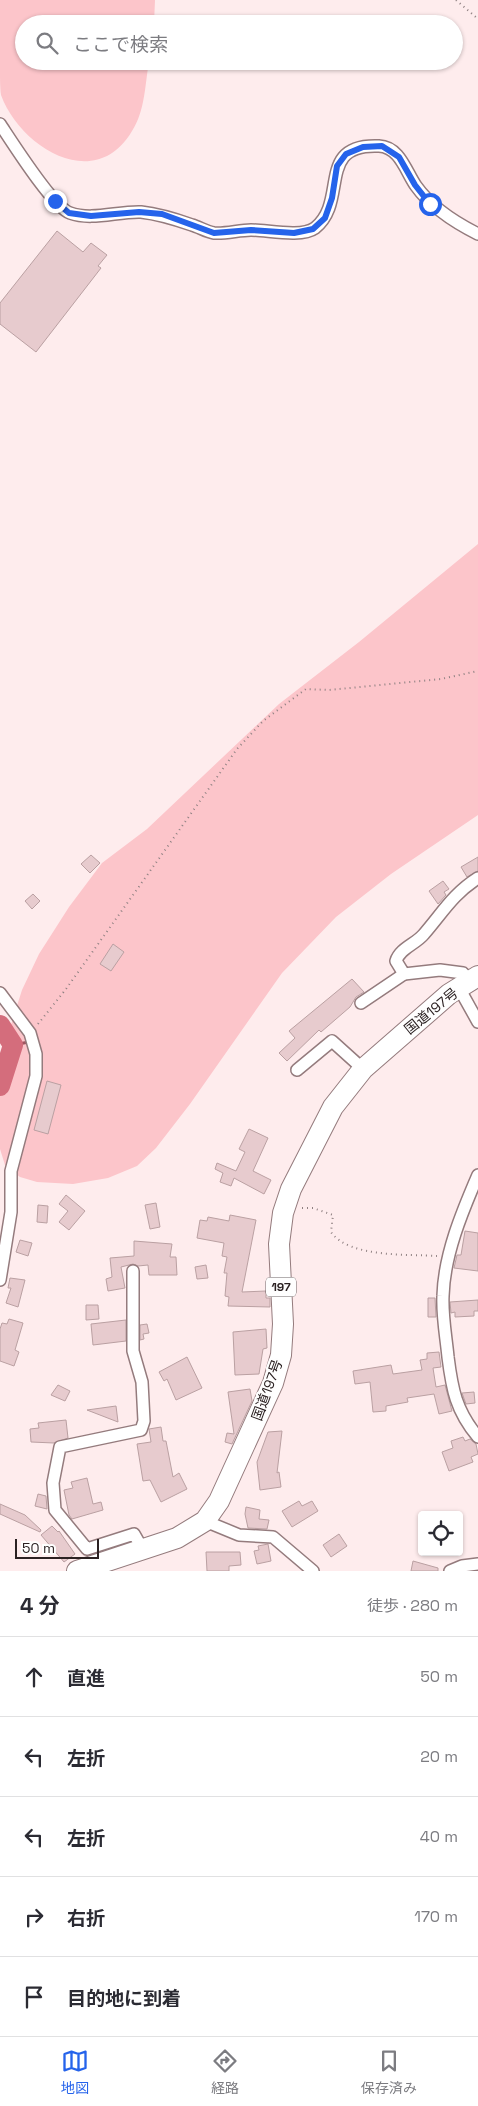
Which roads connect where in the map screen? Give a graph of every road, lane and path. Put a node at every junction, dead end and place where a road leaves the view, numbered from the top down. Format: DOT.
graph roads {
  1 [pos="456,0"];
  2 [pos="478,19"];
  3 [pos="0,124"];
  4 [pos="478,234"];
  5 [pos="478,671"];
  6 [pos="478,878"];
  7 [pos="404,974"];
  8 [pos="469,982"];
  9 [pos="0,993"];
  10 [pos="361,1003"];
  11 [pos="478,1022"];
  12 [pos="30,1033"];
  13 [pos="363,1069"];
  14 [pos="297,1070"];
  15 [pos="478,1175"];
  16 [pos="285,1207"];
  17 [pos="4,1238"];
  18 [pos="449,1257"];
  19 [pos="133,1271"];
  20 [pos="0,1280"];
  21 [pos="478,1437"];
  22 [pos="205,1521"];
  23 [pos="142,1548"];
  24 [pos="111,1564"];
  25 [pos="478,1564"];
  26 [pos="77,1571"];
  27 [pos="313,1571"];
  28 [pos="450,1571"];
  1 -- 2 [label="path"];
  3 -- 4 [label="street"];
  5 -- 12 [label="path"];
  6 -- 7 [label="street"];
  7 -- 8 [label="street"];
  7 -- 10 [label="street"];
  8 -- 11 [label="street"];
  8 -- 13 [label="highway, 国道197号 / 197"];
  9 -- 12 [label="street"];
  12 -- 17 [label="street"];
  13 -- 14 [label="street"];
  13 -- 16 [label="highway, 国道197号 / 197"];
  15 -- 18 [label="street"];
  16 -- 18 [label="path"];
  16 -- 22 [label="highway, 国道197号 / 197"];
  17 -- 20 [label="street"];
  18 -- 21 [label="street"];
  19 -- 23 [label="street"];
  22 -- 23 [label="highway, 国道197号 / 197"];
  22 -- 27 [label="street"];
  23 -- 24 [label="highway, 国道197号 / 197"];
  24 -- 26 [label="highway, 国道197号 / 197"];
  25 -- 28 [label="street"];
}
